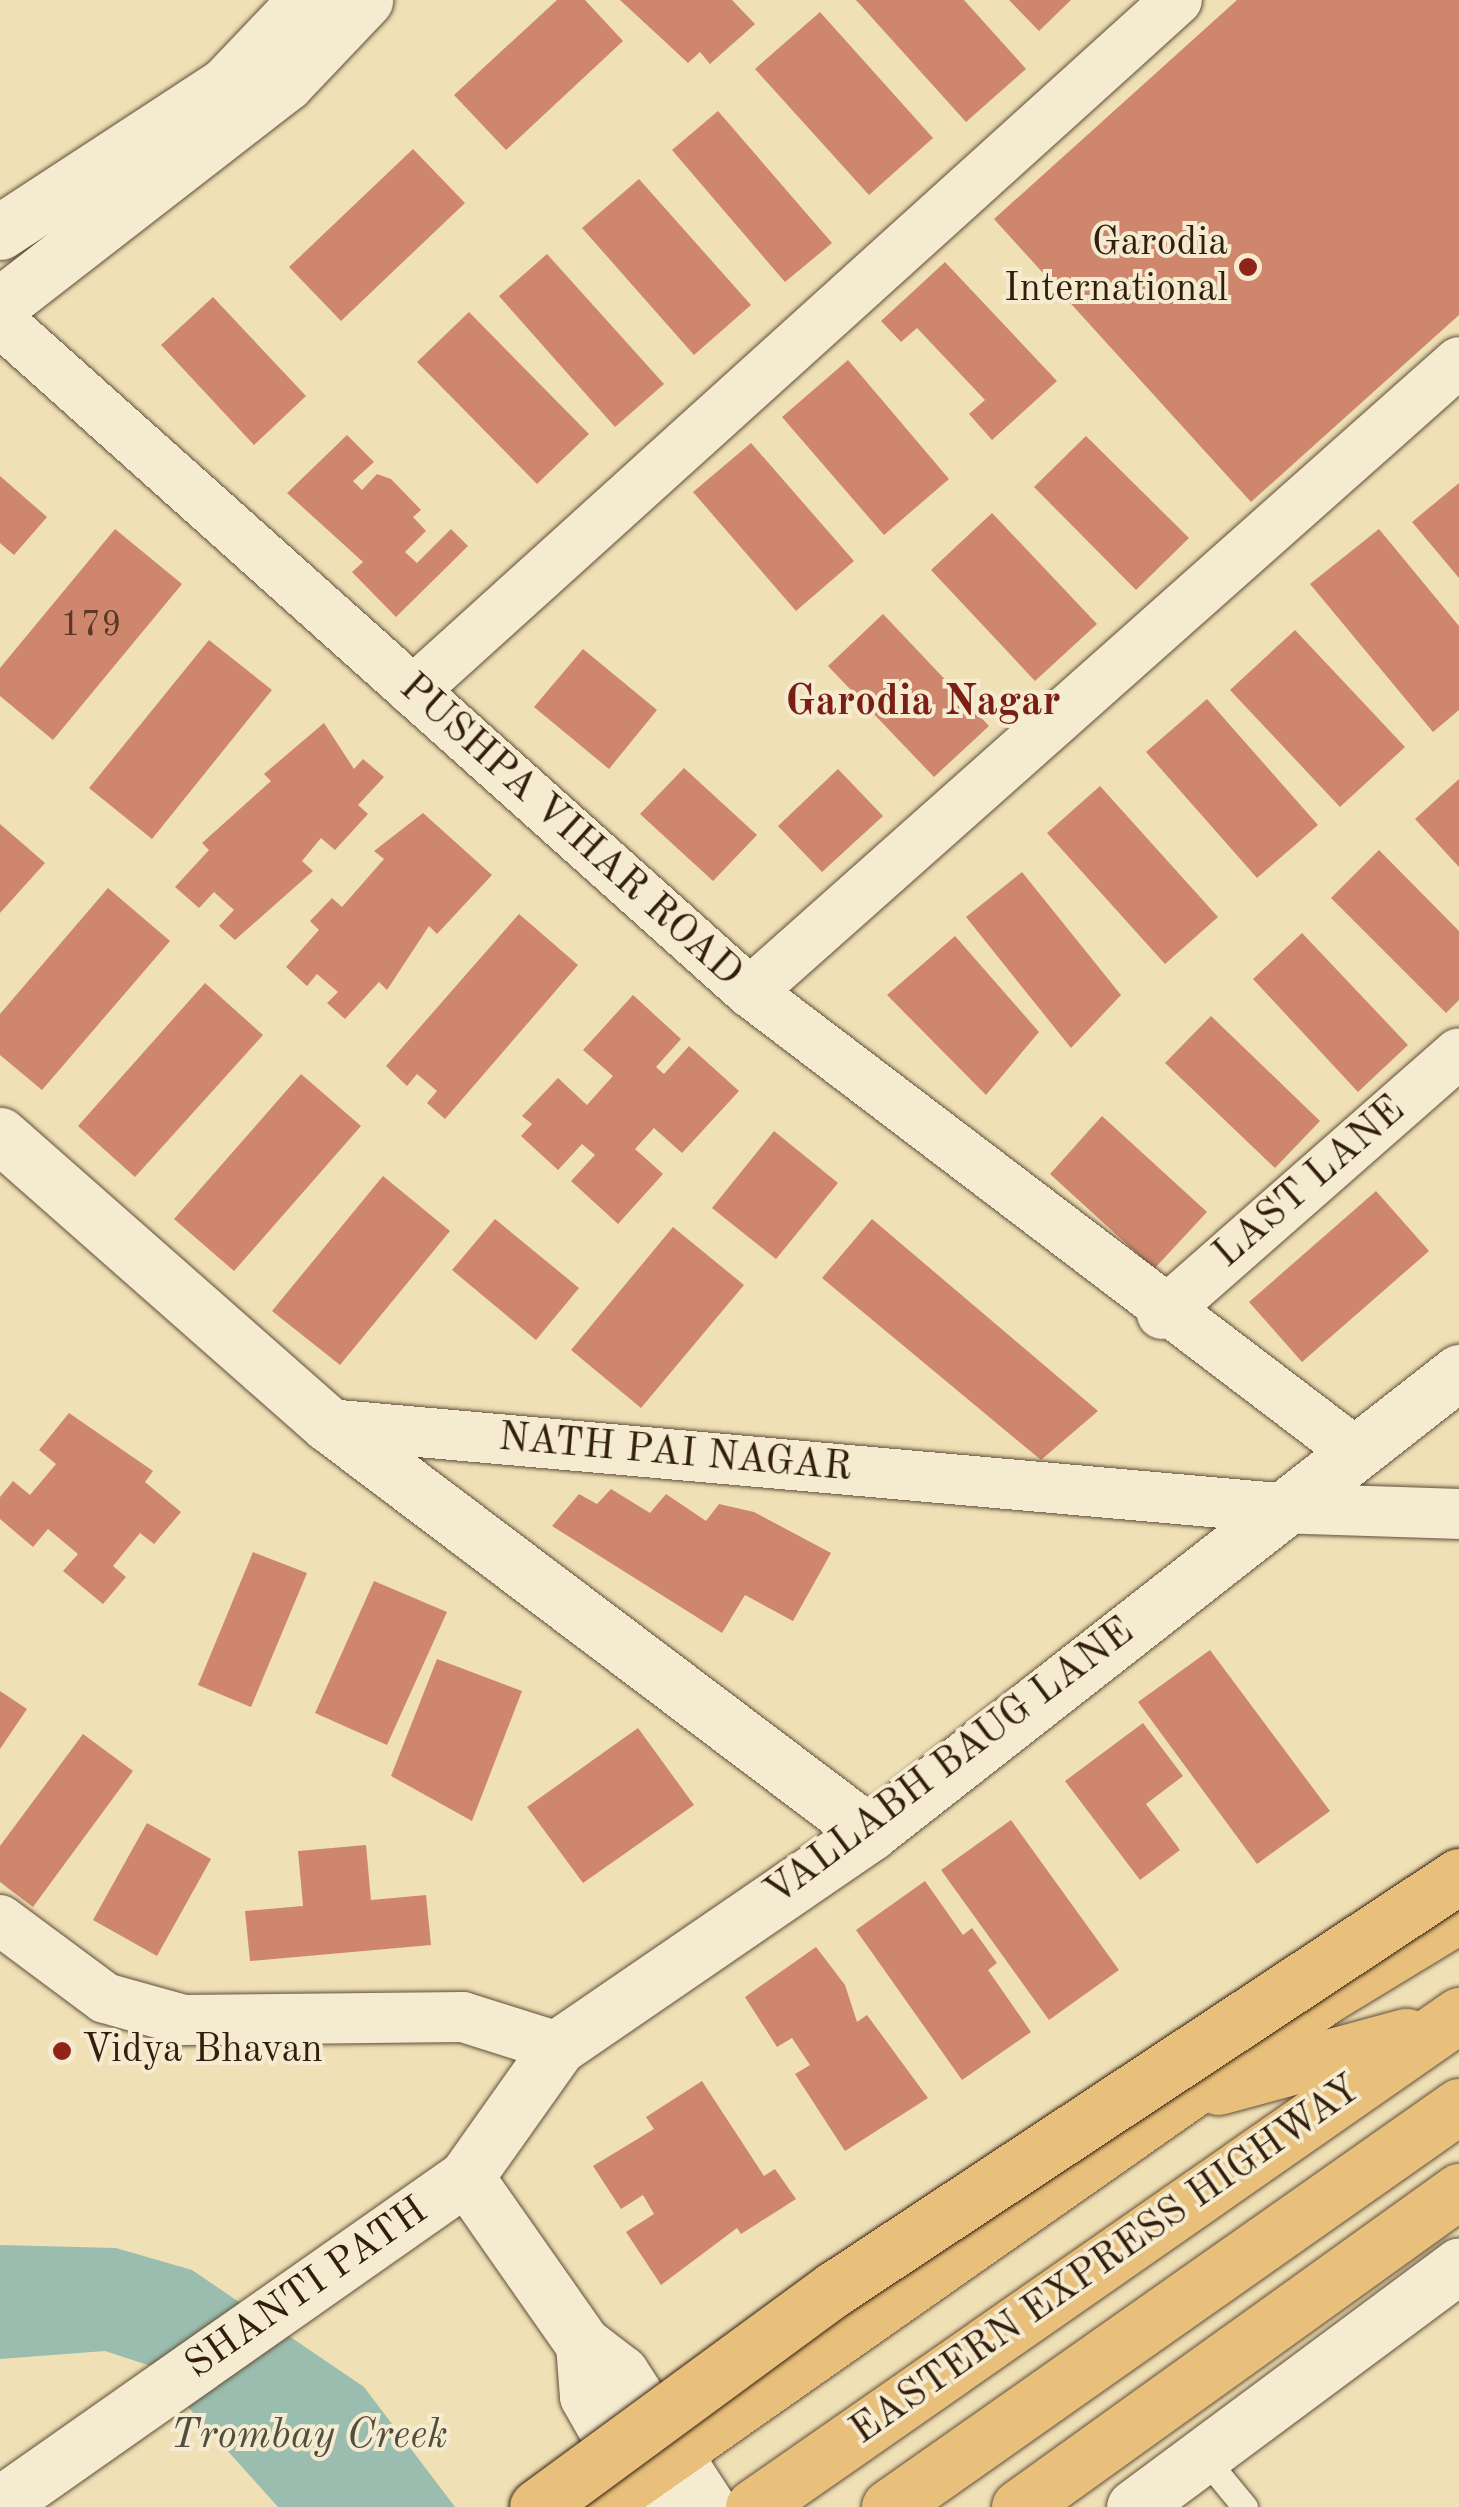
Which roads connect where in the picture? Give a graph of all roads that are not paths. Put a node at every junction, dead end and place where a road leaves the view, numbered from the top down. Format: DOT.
graph roads {
  1 [pos="306,0"];
  2 [pos="365,0"];
  3 [pos="1176,0"];
  4 [pos="0,232"];
  5 [pos="0,305"];
  6 [pos="0,321"];
  7 [pos="1459,362"];
  8 [pos="412,691"];
  9 [pos="750,992"];
  10 [pos="1459,1053"];
  11 [pos="0,1135"];
  12 [pos="1162,1314"];
  13 [pos="1459,1372"];
  14 [pos="328,1424"];
  15 [pos="1354,1451"];
  16 [pos="1278,1508"];
  17 [pos="1459,1514"];
  18 [pos="870,1833"];
  19 [pos="1459,1878"];
  20 [pos="1459,1915"];
  21 [pos="0,1920"];
  22 [pos="1324,1997"];
  23 [pos="1451,2020"];
  24 [pos="558,2048"];
  25 [pos="1181,2097"];
  26 [pos="1459,2106"];
  27 [pos="466,2177"];
  28 [pos="1459,2191"];
  29 [pos="1459,2266"];
  30 [pos="1203,2456"];
  31 [pos="13,2482"];
  32 [pos="638,2487"];
  33 [pos="537,2507"];
  34 [pos="708,2507"];
  35 [pos="753,2507"];
  36 [pos="889,2507"];
  37 [pos="1019,2507"];
  38 [pos="1134,2507"];
  39 [pos="1246,2507"];
  1 -- 4 [label="street"];
  2 -- 5 [label="street"];
  3 -- 8 [label="street"];
  6 -- 8 [label="street, PUSHPA VIHAR ROAD"];
  7 -- 9 [label="street"];
  8 -- 9 [label="street, PUSHPA VIHAR ROAD"];
  9 -- 12 [label="street, PUSHPA VIHAR ROAD"];
  10 -- 12 [label="street, LAST LANE"];
  11 -- 14 [label="street"];
  12 -- 15 [label="street, PUSHPA VIHAR ROAD"];
  13 -- 15 [label="street, VALLABH BAUG LANE"];
  14 -- 16 [label="street, NATH PAI NAGAR"];
  14 -- 18 [label="street"];
  15 -- 16 [label="street, VALLABH BAUG LANE"];
  16 -- 17 [label="street, NATH PAI NAGAR"];
  16 -- 18 [label="street, VALLABH BAUG LANE"];
  18 -- 24 [label="street, VALLABH BAUG LANE"];
  19 -- 22 [label="street"];
  19 -- 33 [label="highway, bridge"];
  20 -- 22 [label="highway"];
  21 -- 24 [label="street"];
  22 -- 25 [label="highway"];
  23 -- 25 [label="highway"];
  23 -- 35 [label="highway, EASTERN EXPRESS HIGHWAY"];
  24 -- 27 [label="street, VALLABH BAUG LANE"];
  25 -- 32 [label="highway"];
  26 -- 36 [label="highway"];
  27 -- 31 [label="street, SHANTI PATH"];
  27 -- 32 [label="street"];
  28 -- 37 [label="highway"];
  29 -- 30 [label="street"];
  30 -- 38 [label="street"];
  30 -- 39 [label="lane"];
  32 -- 34 [label="street"];
}
